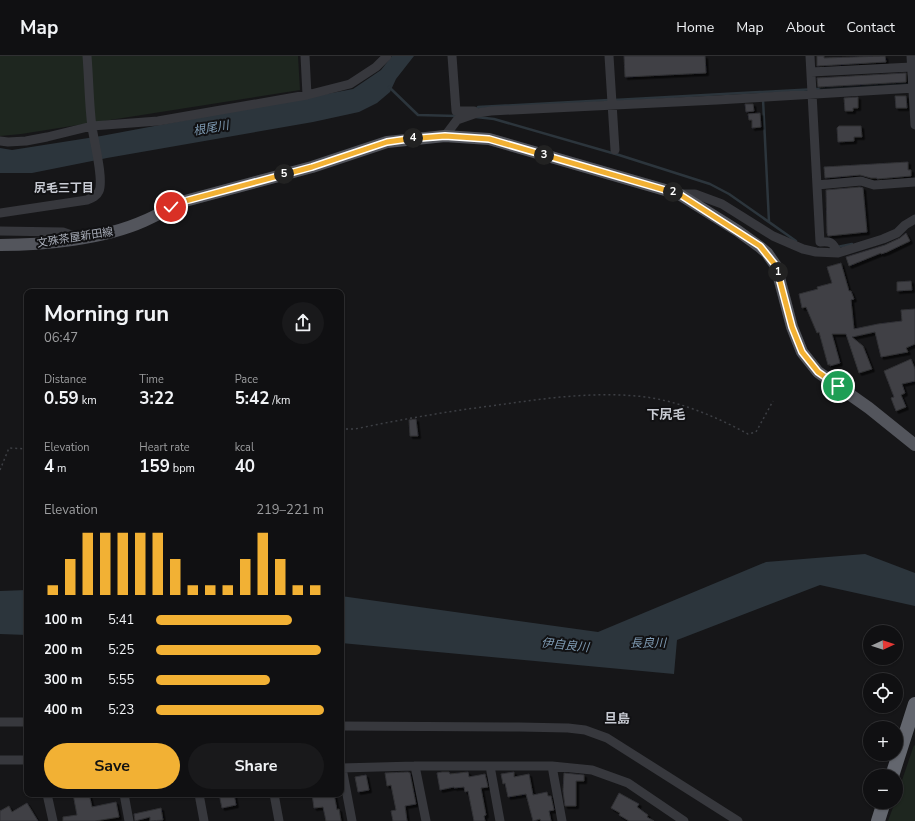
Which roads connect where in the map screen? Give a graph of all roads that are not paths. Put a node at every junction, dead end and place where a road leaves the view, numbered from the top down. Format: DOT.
graph roads {
  1 [pos="87,56"];
  2 [pos="305,56"];
  3 [pos="387,56"];
  4 [pos="452,56"];
  5 [pos="609,56"];
  6 [pos="810,56"];
  7 [pos="911,56"];
  8 [pos="912,67"];
  9 [pos="811,72"];
  10 [pos="914,88"];
  11 [pos="812,94"];
  12 [pos="307,95"];
  13 [pos="612,105"];
  14 [pos="491,111"];
  15 [pos="915,125"];
  16 [pos="92,126"];
  17 [pos="445,136"];
  18 [pos="0,141"];
  19 [pos="615,150"];
  20 [pos="915,182"];
  21 [pos="817,185"];
  22 [pos="679,194"];
  23 [pos="0,213"];
  24 [pos="915,219"];
  25 [pos="0,231"];
  26 [pos="80,238"];
  27 [pos="0,245"];
  28 [pos="838,253"];
  29 [pos="915,446"];
  30 [pos="915,704"];
  31 [pos="0,722"];
  32 [pos="24,722"];
  33 [pos="344,726"];
  34 [pos="0,760"];
  35 [pos="24,760"];
  36 [pos="415,766"];
  37 [pos="490,766"];
  38 [pos="552,766"];
  39 [pos="344,768"];
  40 [pos="894,769"];
  41 [pos="344,779"];
  42 [pos="48,797"];
  43 [pos="125,797"];
  44 [pos="200,797"];
  45 [pos="275,797"];
  46 [pos="882,809"];
  47 [pos="673,818"];
  48 [pos="52,821"];
  49 [pos="129,821"];
  50 [pos="204,821"];
  51 [pos="279,821"];
  52 [pos="352,821"];
  53 [pos="426,821"];
  54 [pos="500,821"];
  55 [pos="562,821"];
  56 [pos="684,821"];
  57 [pos="738,821"];
  58 [pos="878,821"];
  1 -- 16 [label="street"];
  2 -- 12 [label="street"];
  3 -- 12 [label="street"];
  4 -- 14 [label="street"];
  5 -- 13 [label="street"];
  6 -- 9 [label="street"];
  7 -- 8 [label="street"];
  8 -- 9 [label="street"];
  8 -- 10 [label="street"];
  9 -- 11 [label="street"];
  10 -- 11 [label="street"];
  10 -- 15 [label="street"];
  11 -- 13 [label="street"];
  11 -- 21 [label="street"];
  12 -- 16 [label="street"];
  13 -- 14 [label="street"];
  13 -- 19 [label="street"];
  14 -- 17 [label="street"];
  16 -- 18 [label="street"];
  16 -- 23 [label="street"];
  17 -- 22 [label="main road, 文殊茶屋新田線"];
  17 -- 26 [label="main road, 文殊茶屋新田線"];
  20 -- 21 [label="street"];
  21 -- 28 [label="street"];
  22 -- 28 [label="street"];
  22 -- 29 [label="main road, 文殊茶屋新田線"];
  24 -- 28 [label="street"];
  25 -- 26 [label="street"];
  26 -- 27 [label="main road, 文殊茶屋新田線"];
  30 -- 40 [label="highway"];
  31 -- 32 [label="street"];
  33 -- 57 [label="street"];
  34 -- 35 [label="street"];
  36 -- 37 [label="street"];
  36 -- 39 [label="street"];
  36 -- 53 [label="street"];
  37 -- 38 [label="street"];
  37 -- 54 [label="street"];
  38 -- 47 [label="street"];
  38 -- 55 [label="street"];
  41 -- 52 [label="street"];
  42 -- 48 [label="street"];
  43 -- 49 [label="street"];
  44 -- 50 [label="street"];
  45 -- 51 [label="street"];
  46 -- 58 [label="highway"];
  47 -- 56 [label="street"];
}
